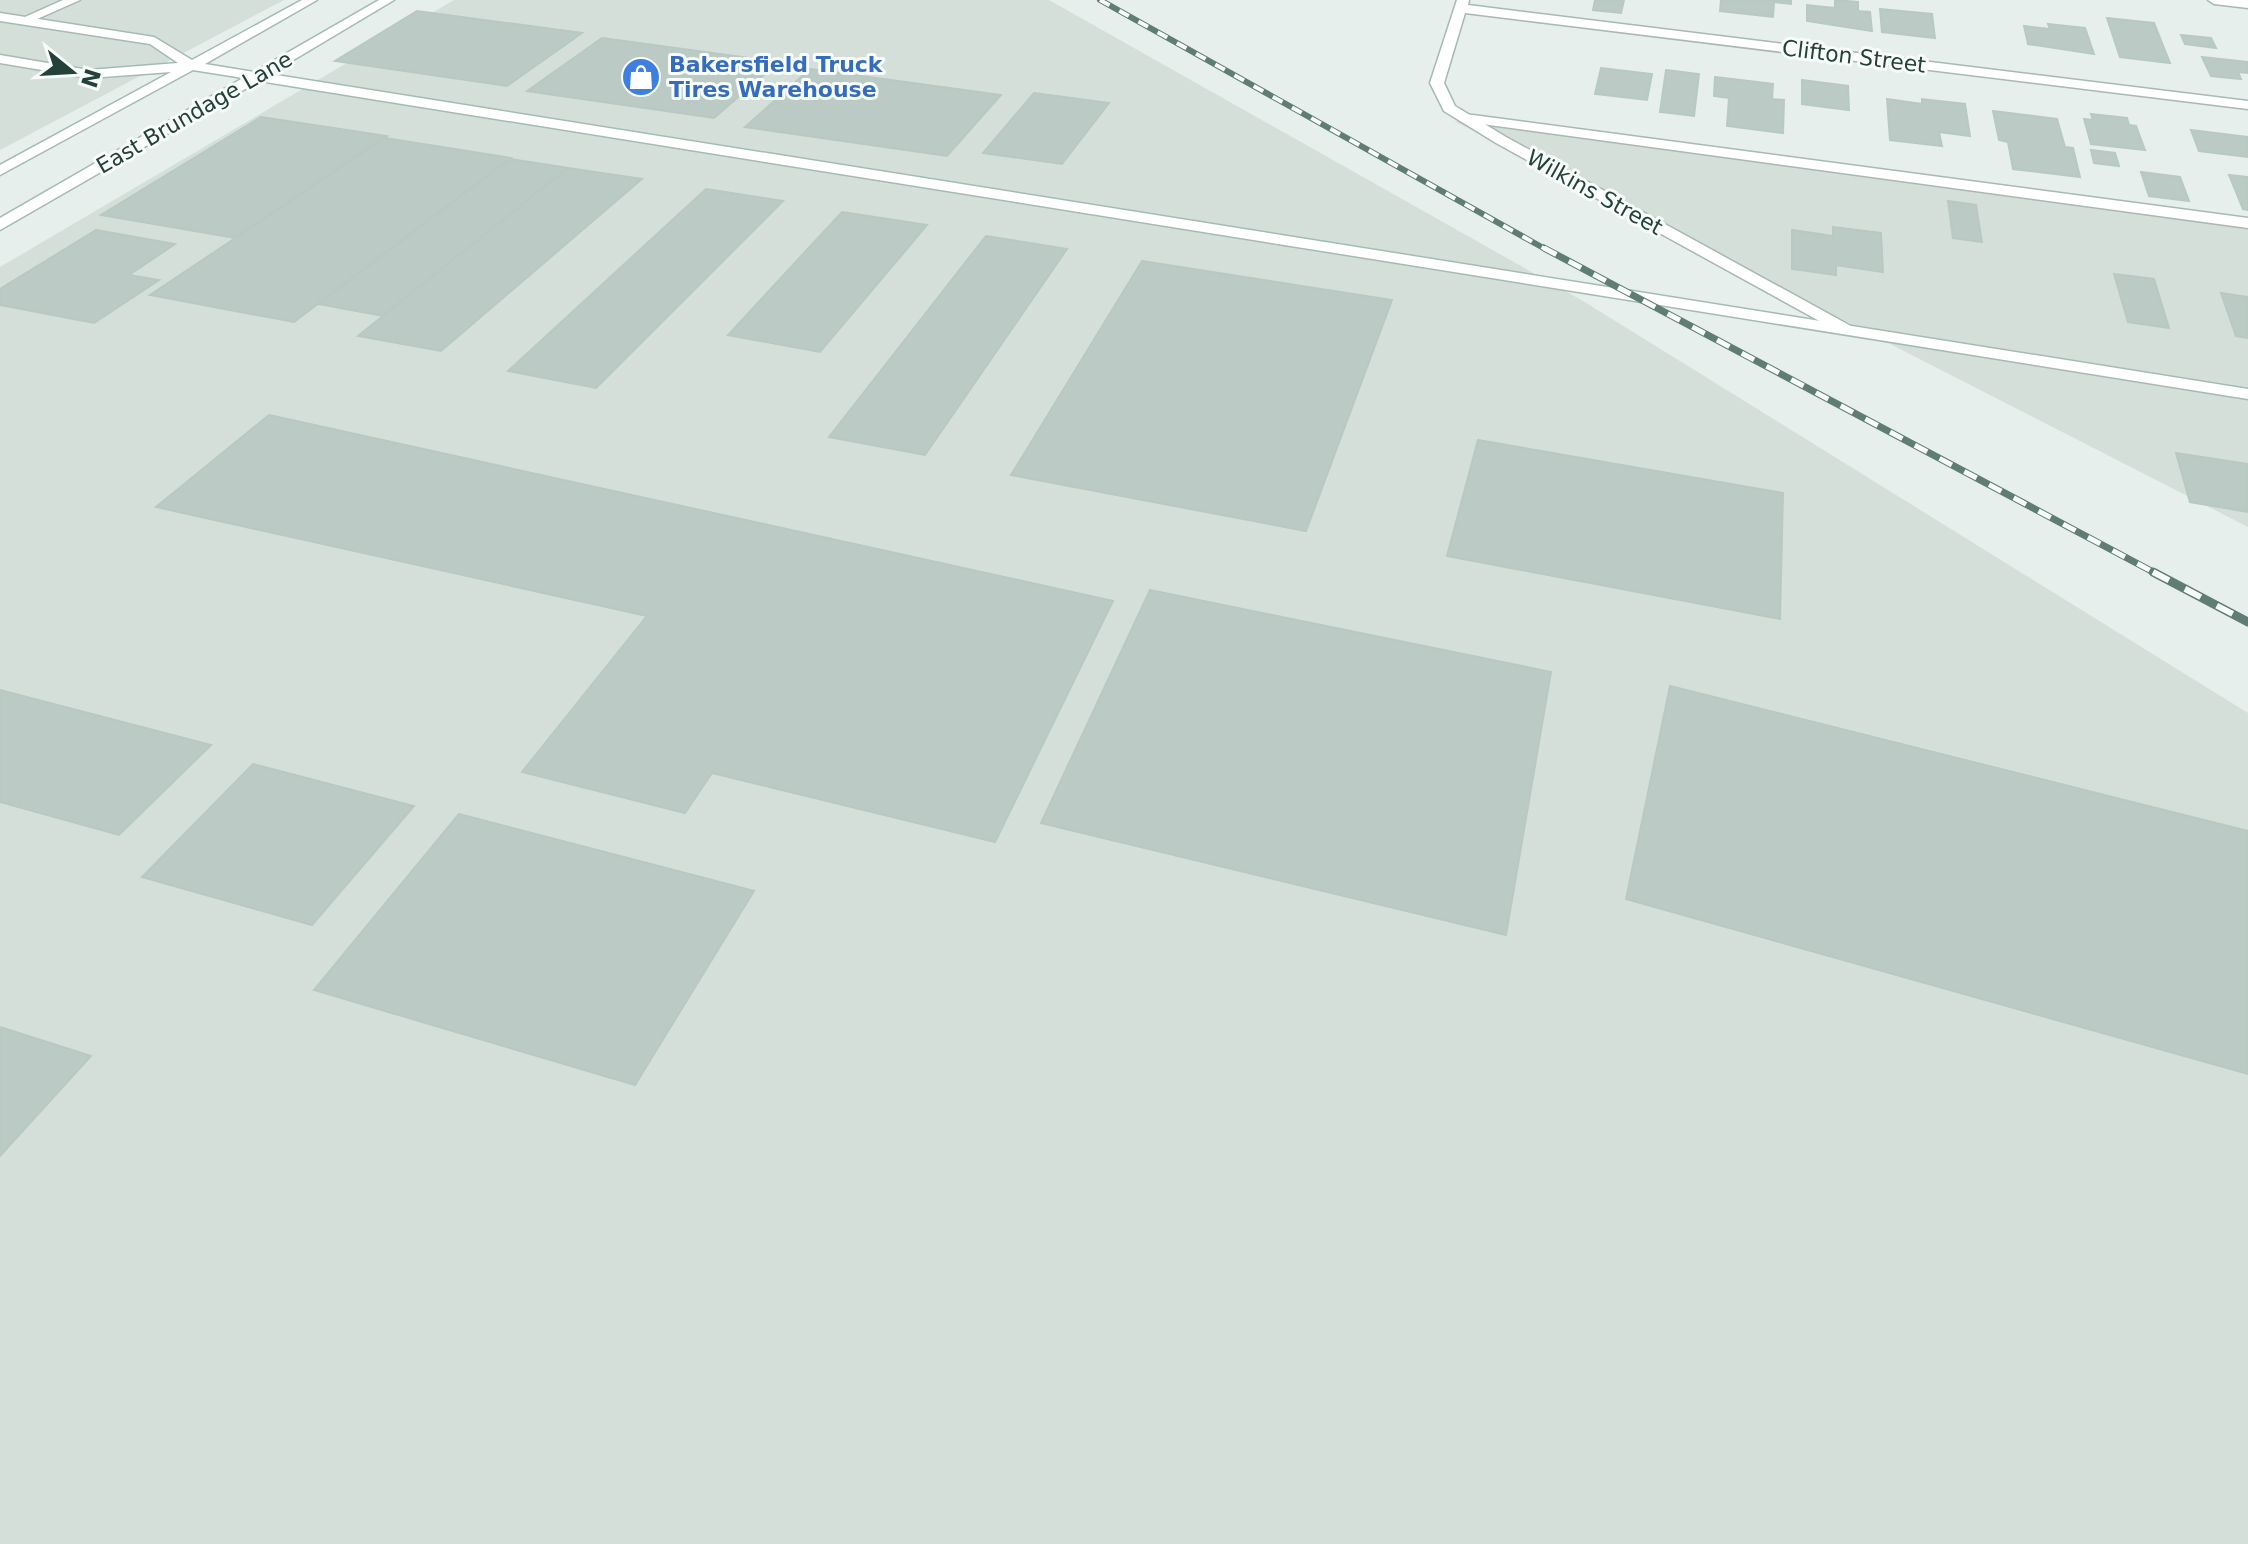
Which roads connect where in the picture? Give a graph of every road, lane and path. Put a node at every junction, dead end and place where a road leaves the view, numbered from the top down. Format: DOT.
graph roads {
  1 [pos="74,0"];
  2 [pos="311,0"];
  3 [pos="388,0"];
  4 [pos="2214,0"];
  5 [pos="1461,4"];
  6 [pos="2248,4"];
  7 [pos="0,17"];
  8 [pos="22,21"];
  9 [pos="0,59"];
  10 [pos="192,66"];
  11 [pos="255,76"];
  12 [pos="2248,105"];
  13 [pos="1465,118"];
  14 [pos="0,171"];
  15 [pos="2248,223"];
  16 [pos="0,225"];
  17 [pos="1843,329"];
  18 [pos="2248,394"];
  1 -- 8 [label="street"];
  2 -- 10 [label="street, East Brundage Lane"];
  3 -- 11 [label="street, East Brundage Lane"];
  4 -- 6 [label="street"];
  5 -- 12 [label="street, Clifton Street"];
  5 -- 13 [label="street, Wilkins Street"];
  7 -- 8 [label="street"];
  8 -- 10 [label="street"];
  9 -- 10 [label="street"];
  10 -- 11 [label="street"];
  10 -- 14 [label="street, East Brundage Lane"];
  11 -- 16 [label="street, East Brundage Lane"];
  11 -- 17 [label="street"];
  13 -- 15 [label="street"];
  13 -- 17 [label="street, Wilkins Street"];
  17 -- 18 [label="street"];
}
